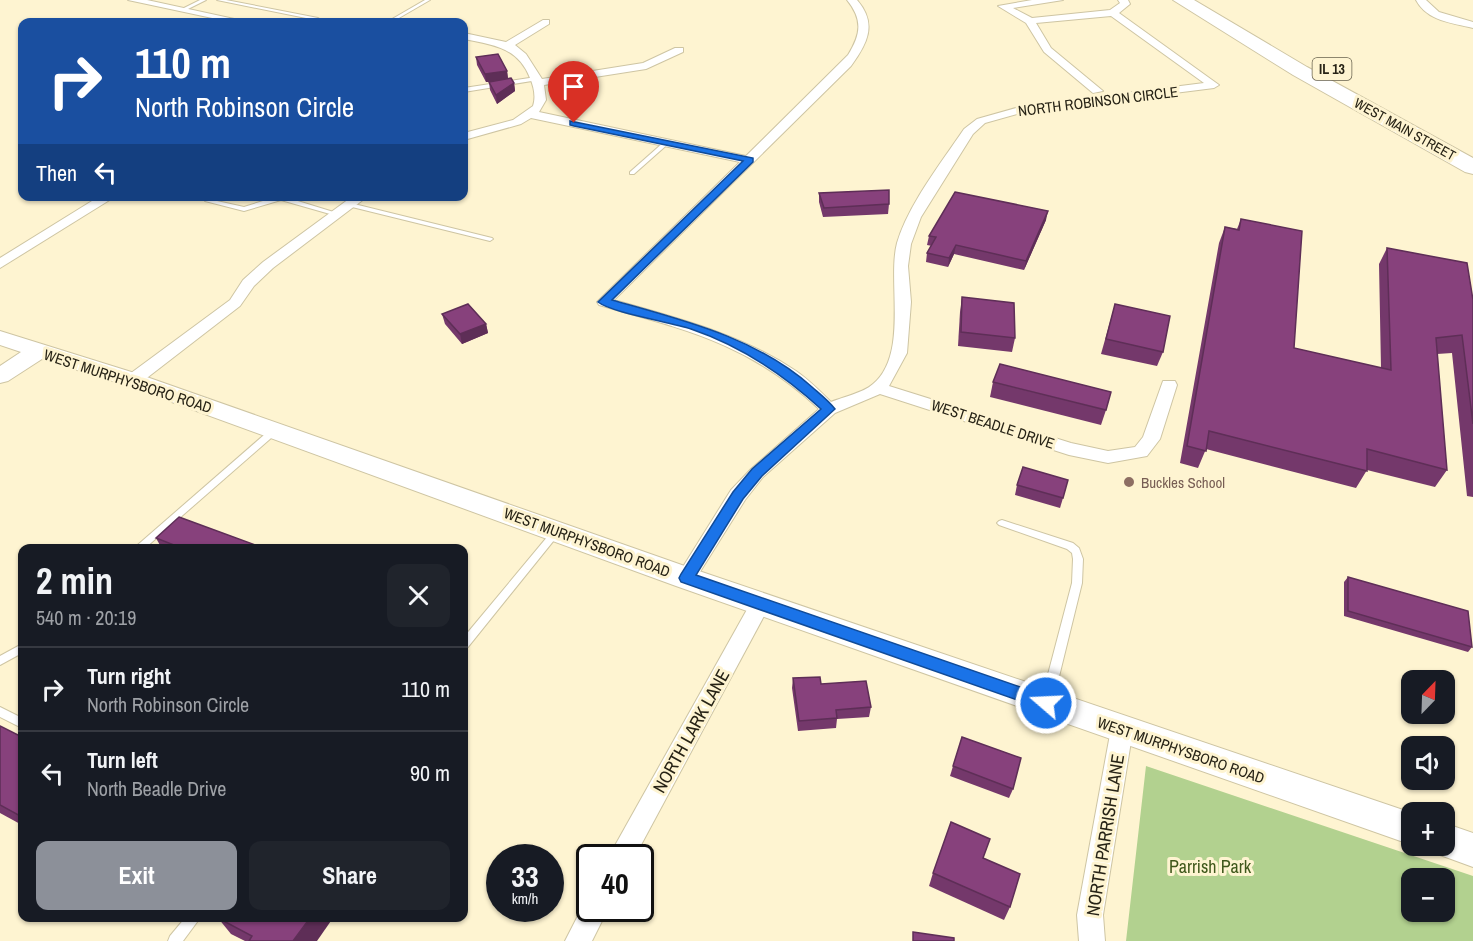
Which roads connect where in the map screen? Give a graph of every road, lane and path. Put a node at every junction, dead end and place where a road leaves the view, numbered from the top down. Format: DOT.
graph roads {
  1 [pos="133,0"];
  2 [pos="204,0"];
  3 [pos="219,0"];
  4 [pos="428,0"];
  5 [pos="852,0"];
  6 [pos="1058,0"];
  7 [pos="1123,0"];
  8 [pos="1182,0"];
  9 [pos="1212,0"];
  10 [pos="1421,0"];
  11 [pos="182,10"];
  12 [pos="1113,13"];
  13 [pos="223,18"];
  14 [pos="313,18"];
  15 [pos="396,18"];
  16 [pos="1030,21"];
  17 [pos="546,22"];
  18 [pos="1473,25"];
  19 [pos="468,37"];
  20 [pos="508,45"];
  21 [pos="679,50"];
  22 [pos="537,81"];
  23 [pos="468,90"];
  24 [pos="1096,91"];
  25 [pos="531,114"];
  26 [pos="468,136"];
  27 [pos="666,143"];
  28 [pos="1473,144"];
  29 [pos="750,160"];
  30 [pos="1473,167"];
  31 [pos="632,173"];
  32 [pos="102,201"];
  33 [pos="208,201"];
  34 [pos="275,201"];
  35 [pos="313,201"];
  36 [pos="350,205"];
  37 [pos="490,239"];
  38 [pos="0,264"];
  39 [pos="0,338"];
  40 [pos="37,352"];
  41 [pos="0,376"];
  42 [pos="134,380"];
  43 [pos="1169,385"];
  44 [pos="879,388"];
  45 [pos="829,409"];
  46 [pos="275,430"];
  47 [pos="1002,523"];
  48 [pos="557,530"];
  49 [pos="144,544"];
  50 [pos="686,578"];
  51 [pos="761,603"];
  52 [pos="468,639"];
  53 [pos="18,651"];
  54 [pos="0,662"];
  55 [pos="1046,703"];
  56 [pos="0,712"];
  57 [pos="18,721"];
  58 [pos="1122,729"];
  59 [pos="1401,825"];
  60 [pos="629,844"];
  61 [pos="1455,844"];
  62 [pos="1473,850"];
  63 [pos="190,922"];
  64 [pos="588,922"];
  65 [pos="175,941"];
  66 [pos="578,941"];
  67 [pos="1092,941"];
  1 -- 11 [label="street"];
  2 -- 11 [label="lane"];
  3 -- 14 [label="lane"];
  4 -- 15 [label="lane"];
  5 -- 29 [label="street"];
  6 -- 16 [label="street"];
  7 -- 12 [label="street"];
  8 -- 30 [label="highway, WEST MAIN STREET / IL 13"];
  9 -- 28 [label="highway, WEST MAIN STREET / IL 13"];
  10 -- 18 [label="street"];
  11 -- 13 [label="street"];
  12 -- 16 [label="street"];
  12 -- 44 [label="street, NORTH ROBINSON CIRCLE"];
  16 -- 24 [label="street"];
  17 -- 20 [label="street"];
  19 -- 20 [label="street"];
  20 -- 22 [label="street"];
  21 -- 22 [label="street"];
  22 -- 23 [label="lane"];
  22 -- 25 [label="street"];
  25 -- 26 [label="street"];
  25 -- 27 [label="street"];
  27 -- 29 [label="street"];
  27 -- 31 [label="lane"];
  29 -- 45 [label="street"];
  32 -- 38 [label="street"];
  33 -- 34 [label="lane"];
  35 -- 36 [label="lane"];
  36 -- 37 [label="lane"];
  36 -- 42 [label="street"];
  39 -- 40 [label="street, WEST MURPHYSBORO ROAD"];
  40 -- 41 [label="street"];
  40 -- 42 [label="street, WEST MURPHYSBORO ROAD"];
  42 -- 46 [label="street, WEST MURPHYSBORO ROAD"];
  43 -- 44 [label="street, WEST BEADLE DRIVE"];
  44 -- 45 [label="street"];
  45 -- 50 [label="street"];
  46 -- 48 [label="street, WEST MURPHYSBORO ROAD"];
  46 -- 49 [label="lane"];
  47 -- 55 [label="lane"];
  48 -- 50 [label="street, WEST MURPHYSBORO ROAD"];
  48 -- 52 [label="lane"];
  50 -- 51 [label="street, WEST MURPHYSBORO ROAD"];
  51 -- 55 [label="street, WEST MURPHYSBORO ROAD"];
  51 -- 60 [label="street, NORTH LARK LANE"];
  53 -- 54 [label="lane"];
  55 -- 58 [label="street, WEST MURPHYSBORO ROAD"];
  56 -- 57 [label="lane"];
  58 -- 59 [label="street, WEST MURPHYSBORO ROAD"];
  58 -- 67 [label="street, NORTH PARRISH LANE"];
  61 -- 62 [label="street"];
  63 -- 65 [label="lane"];
  64 -- 66 [label="street"];
}
